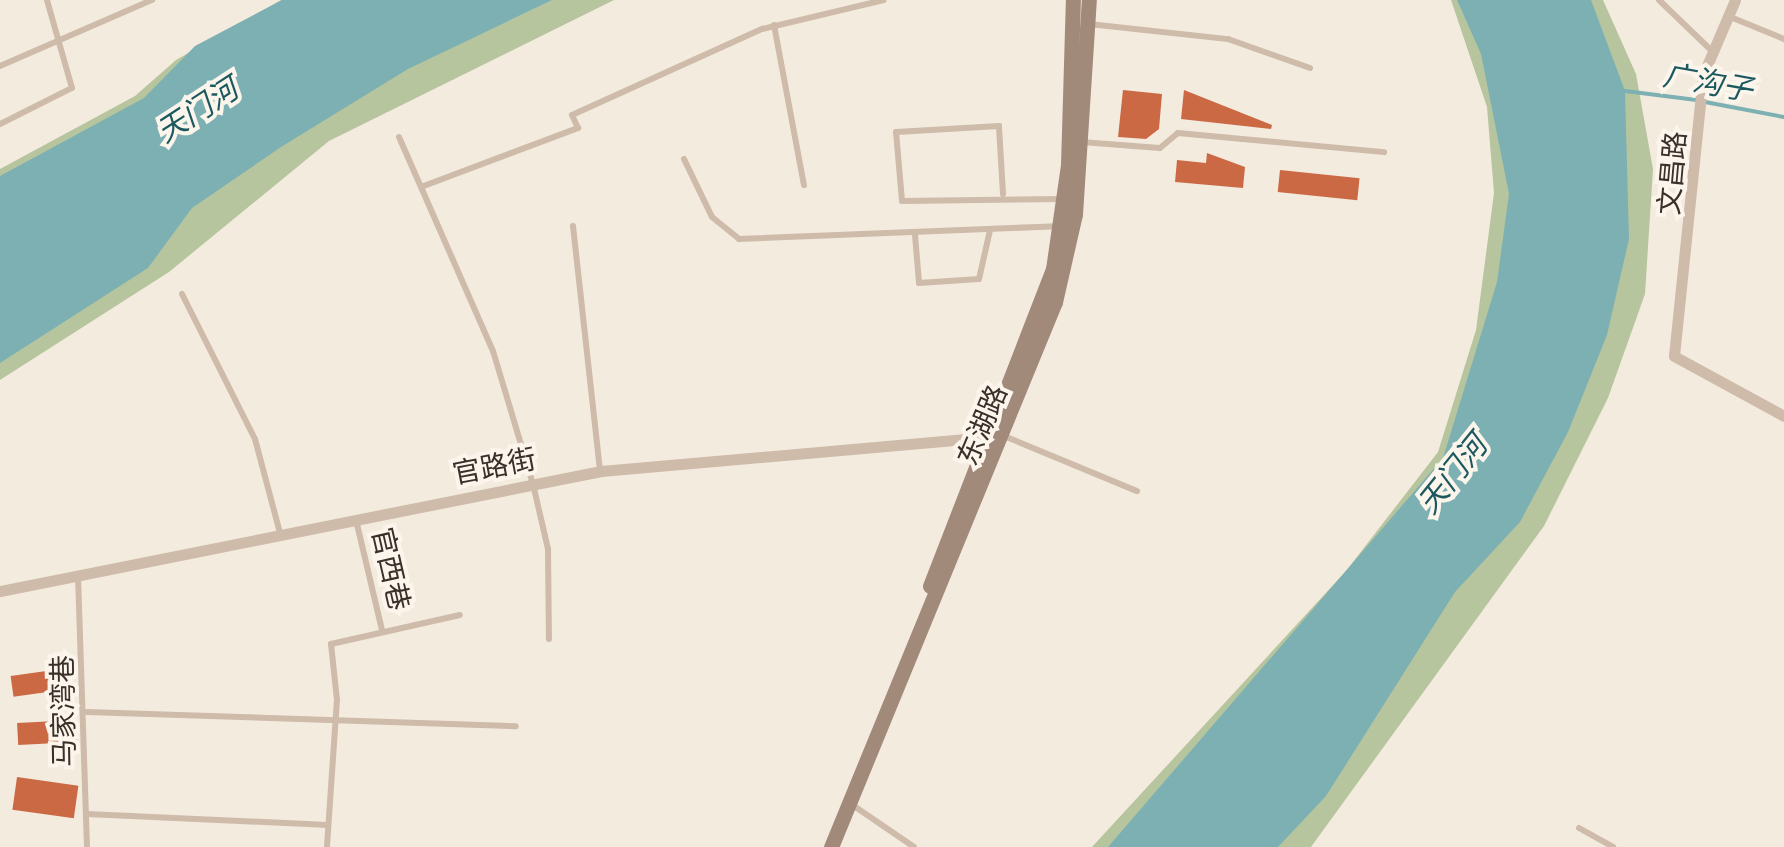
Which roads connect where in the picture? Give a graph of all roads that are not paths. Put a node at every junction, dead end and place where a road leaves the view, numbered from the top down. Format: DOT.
graph roads {
  1 [pos="47,0"];
  2 [pos="152,0"];
  3 [pos="884,0"];
  4 [pos="1073,0"];
  5 [pos="1089,0"];
  6 [pos="1659,0"];
  7 [pos="1735,0"];
  8 [pos="1726,15"];
  9 [pos="1081,23"];
  10 [pos="774,25"];
  11 [pos="1784,39"];
  12 [pos="59,44"];
  13 [pos="1710,48"];
  14 [pos="0,66"];
  15 [pos="1310,68"];
  16 [pos="0,124"];
  17 [pos="399,136"];
  18 [pos="1076,142"];
  19 [pos="1384,152"];
  20 [pos="684,159"];
  21 [pos="804,185"];
  22 [pos="420,187"];
  23 [pos="1003,194"];
  24 [pos="1065,199"];
  25 [pos="1068,225"];
  26 [pos="573,226"];
  27 [pos="990,230"];
  28 [pos="915,235"];
  29 [pos="182,294"];
  30 [pos="1784,416"];
  31 [pos="998,437"];
  32 [pos="600,470"];
  33 [pos="533,484"];
  34 [pos="1137,491"];
  35 [pos="356,518"];
  36 [pos="280,533"];
  37 [pos="78,575"];
  38 [pos="0,591"];
  39 [pos="460,615"];
  40 [pos="382,630"];
  41 [pos="549,639"];
  42 [pos="87,712"];
  43 [pos="336,720"];
  44 [pos="516,726"];
  45 [pos="850,804"];
  46 [pos="87,814"];
  47 [pos="328,825"];
  48 [pos="1579,828"];
  49 [pos="88,847"];
  50 [pos="327,847"];
  51 [pos="339,847"];
  52 [pos="821,847"];
  53 [pos="831,847"];
  54 [pos="914,847"];
  55 [pos="1613,847"];
  1 -- 12 [label="lane"];
  2 -- 12 [label="lane"];
  3 -- 10 [label="lane"];
  4 -- 9 [label="main road, 东湖路"];
  5 -- 9 [label="main road, 东湖路"];
  6 -- 13 [label="lane"];
  7 -- 8 [label="street, 文昌路"];
  8 -- 11 [label="lane"];
  8 -- 13 [label="street, 文昌路"];
  9 -- 15 [label="lane"];
  9 -- 18 [label="main road, 东湖路"];
  10 -- 21 [label="lane"];
  10 -- 22 [label="lane"];
  12 -- 14 [label="lane"];
  12 -- 16 [label="lane"];
  13 -- 30 [label="street, 文昌路"];
  17 -- 22 [label="lane"];
  18 -- 19 [label="lane"];
  18 -- 24 [label="main road, 东湖路"];
  18 -- 25 [label="main road, 东湖路"];
  20 -- 28 [label="lane"];
  22 -- 33 [label="lane"];
  23 -- 23 [label="lane"];
  23 -- 24 [label="lane"];
  24 -- 25 [label="main road, 东湖路"];
  25 -- 27 [label="lane"];
  25 -- 31 [label="main road, 东湖路"];
  26 -- 32 [label="lane"];
  27 -- 28 [label="lane"];
  27 -- 28 [label="lane"];
  29 -- 36 [label="lane"];
  31 -- 32 [label="street, 官路街"];
  31 -- 34 [label="lane"];
  31 -- 45 [label="main road, 东湖路"];
  31 -- 52 [label="main road, 东湖路"];
  32 -- 33 [label="street, 官路街"];
  33 -- 35 [label="street, 官路街"];
  33 -- 41 [label="lane"];
  35 -- 36 [label="street, 官路街"];
  35 -- 40 [label="lane, 官西巷"];
  36 -- 37 [label="street, 官路街"];
  37 -- 38 [label="street, 官路街"];
  37 -- 42 [label="lane, 马家湾巷"];
  39 -- 40 [label="lane"];
  40 -- 43 [label="lane"];
  42 -- 43 [label="lane"];
  42 -- 46 [label="lane, 马家湾巷"];
  43 -- 44 [label="lane"];
  43 -- 47 [label="lane"];
  45 -- 53 [label="main road, 东湖路"];
  45 -- 54 [label="lane"];
  46 -- 47 [label="lane"];
  46 -- 49 [label="lane, 马家湾巷"];
  47 -- 50 [label="lane"];
  48 -- 55 [label="lane"];
  50 -- 51 [label="lane"];
}
